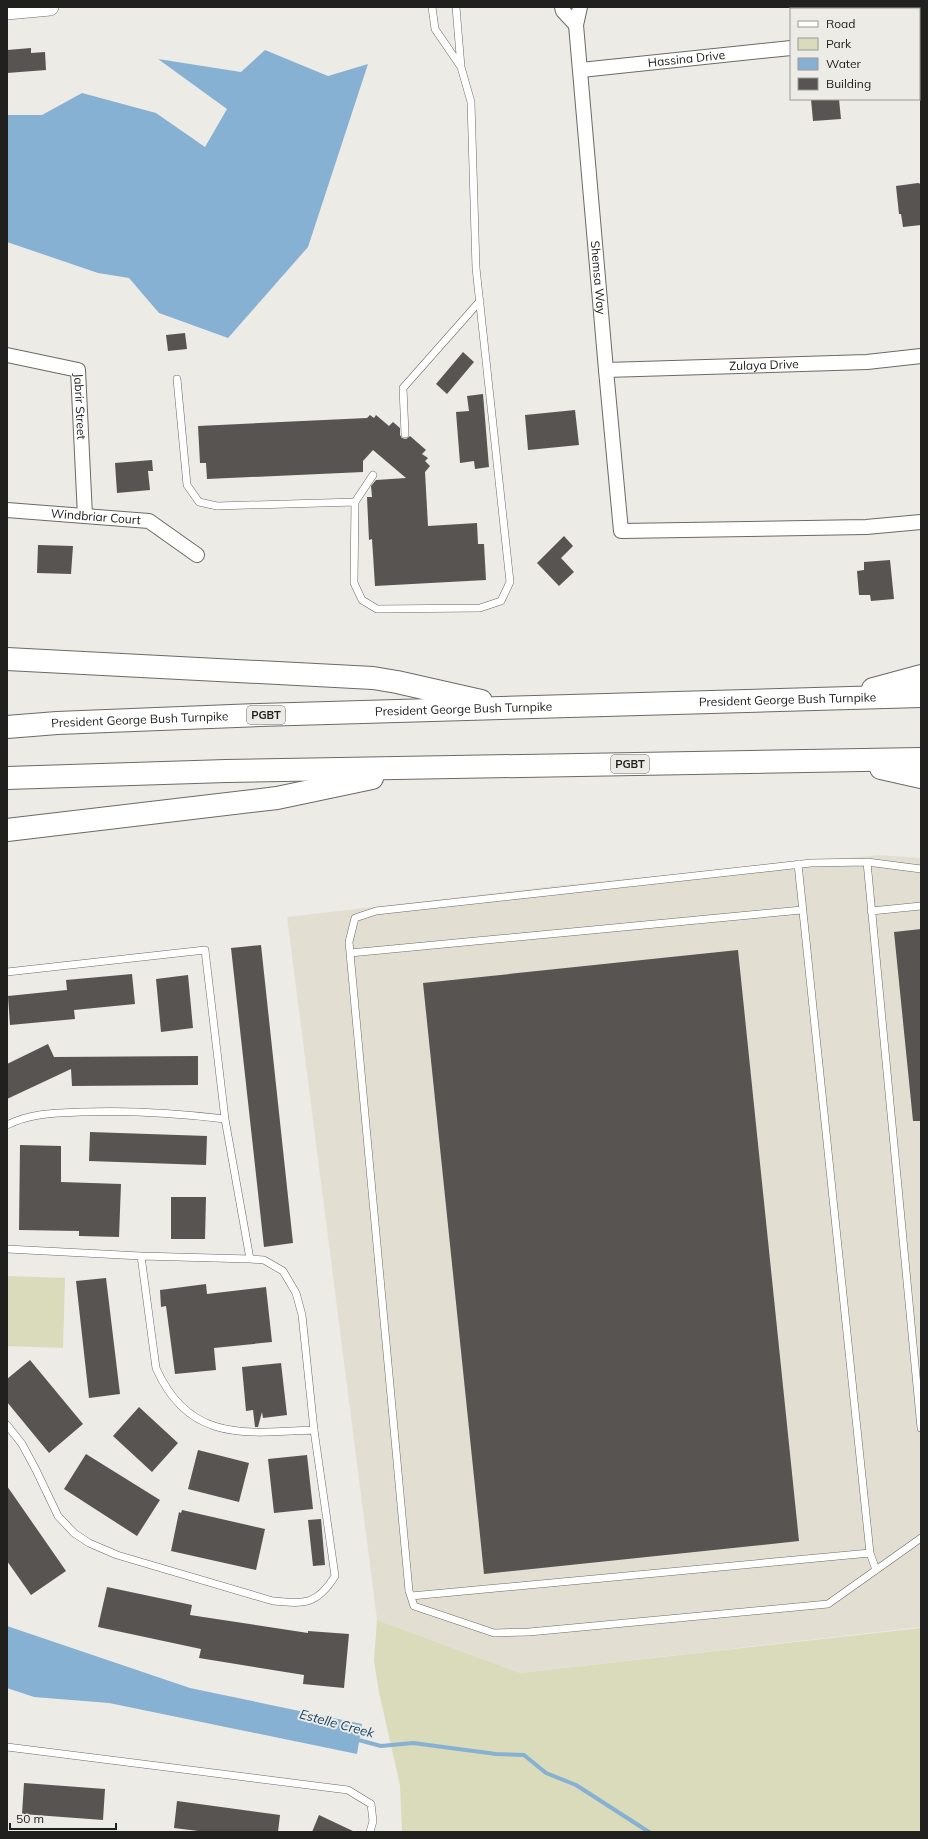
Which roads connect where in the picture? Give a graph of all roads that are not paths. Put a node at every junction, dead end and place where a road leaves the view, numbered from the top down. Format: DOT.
graph roads {
  1 [pos="50,7"];
  2 [pos="432,7"];
  3 [pos="456,7"];
  4 [pos="562,7"];
  5 [pos="580,7"];
  6 [pos="7,11"];
  7 [pos="576,25"];
  8 [pos="790,48"];
  9 [pos="461,67"];
  10 [pos="581,70"];
  11 [pos="480,301"];
  12 [pos="7,355"];
  13 [pos="921,356"];
  14 [pos="606,370"];
  15 [pos="177,379"];
  16 [pos="405,434"];
  17 [pos="373,475"];
  18 [pos="354,502"];
  19 [pos="7,510"];
  20 [pos="85,516"];
  21 [pos="921,522"];
  22 [pos="197,555"];
  23 [pos="7,659"];
  24 [pos="921,676"];
  25 [pos="921,696"];
  26 [pos="833,698"];
  27 [pos="526,707"];
  28 [pos="7,727"];
  29 [pos="921,759"];
  30 [pos="838,760"];
  31 [pos="421,768"];
  32 [pos="921,777"];
  33 [pos="7,778"];
  34 [pos="7,830"];
  35 [pos="867,862"];
  36 [pos="798,864"];
  37 [pos="921,869"];
  38 [pos="921,906"];
  39 [pos="802,910"];
  40 [pos="872,911"];
  41 [pos="350,953"];
  42 [pos="7,972"];
  43 [pos="225,1119"];
  44 [pos="7,1125"];
  45 [pos="7,1249"];
  46 [pos="141,1256"];
  47 [pos="250,1259"];
  48 [pos="7,1425"];
  49 [pos="921,1428"];
  50 [pos="314,1430"];
  51 [pos="921,1538"];
  52 [pos="870,1553"];
  53 [pos="876,1570"];
  54 [pos="411,1596"];
  55 [pos="7,1747"];
  56 [pos="370,1832"];
  1 -- 6 [label="street"];
  2 -- 9 [label="lane"];
  3 -- 9 [label="lane"];
  4 -- 7 [label="street"];
  5 -- 7 [label="street, Shemsa Way"];
  7 -- 10 [label="street, Shemsa Way"];
  8 -- 10 [label="street, Hassina Drive"];
  9 -- 11 [label="lane"];
  10 -- 14 [label="street, Shemsa Way"];
  11 -- 16 [label="lane"];
  11 -- 18 [label="lane"];
  12 -- 20 [label="street, Jabrir Street"];
  13 -- 14 [label="street, Zulaya Drive"];
  14 -- 21 [label="street, Shemsa Way"];
  15 -- 18 [label="lane"];
  17 -- 18 [label="lane"];
  19 -- 20 [label="street, Windbriar Court"];
  20 -- 22 [label="street, Windbriar Court"];
  23 -- 27 [label="highway"];
  24 -- 26 [label="highway"];
  25 -- 26 [label="highway, President George Bush Turnpike / PGBT"];
  26 -- 27 [label="highway, President George Bush Turnpike / PGBT"];
  27 -- 28 [label="highway, President George Bush Turnpike / PGBT"];
  29 -- 30 [label="highway, PGBT"];
  30 -- 31 [label="highway, PGBT"];
  30 -- 32 [label="highway"];
  31 -- 33 [label="highway, PGBT"];
  31 -- 34 [label="highway"];
  35 -- 36 [label="lane"];
  35 -- 37 [label="lane"];
  35 -- 40 [label="lane"];
  36 -- 39 [label="lane"];
  36 -- 41 [label="lane"];
  38 -- 40 [label="lane"];
  39 -- 41 [label="lane"];
  39 -- 52 [label="lane"];
  40 -- 49 [label="lane"];
  41 -- 54 [label="lane"];
  42 -- 43 [label="lane"];
  43 -- 44 [label="lane"];
  43 -- 47 [label="lane"];
  45 -- 46 [label="lane"];
  46 -- 47 [label="lane"];
  46 -- 50 [label="lane"];
  47 -- 50 [label="lane"];
  48 -- 50 [label="lane"];
  51 -- 53 [label="lane"];
  52 -- 53 [label="lane"];
  52 -- 54 [label="lane"];
  53 -- 54 [label="lane"];
  55 -- 56 [label="lane"];
}
